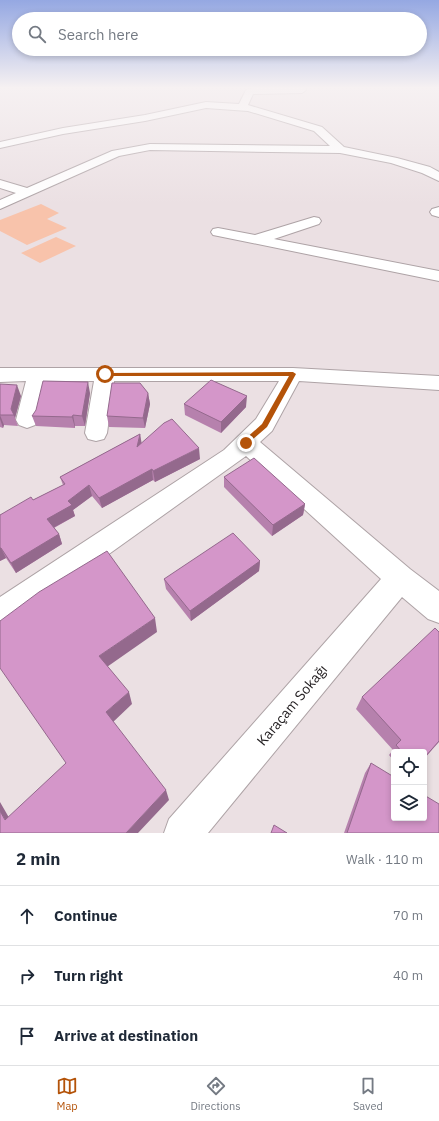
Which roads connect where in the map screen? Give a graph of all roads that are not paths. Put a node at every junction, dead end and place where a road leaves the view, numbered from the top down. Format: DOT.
graph roads {
  1 [pos="95,126"];
  2 [pos="307,126"];
  3 [pos="0,144"];
  4 [pos="340,150"];
  5 [pos="439,177"];
  6 [pos="0,184"];
  7 [pos="26,192"];
  8 [pos="0,205"];
  9 [pos="314,222"];
  10 [pos="218,232"];
  11 [pos="257,239"];
  12 [pos="439,276"];
  13 [pos="105,374"];
  14 [pos="293,374"];
  15 [pos="0,375"];
  16 [pos="38,375"];
  17 [pos="439,383"];
  18 [pos="27,420"];
  19 [pos="96,433"];
  20 [pos="246,443"];
  21 [pos="400,578"];
  22 [pos="439,609"];
  23 [pos="0,614"];
  24 [pos="183,833"];
  1 -- 3 [label="street"];
  2 -- 4 [label="street"];
  4 -- 5 [label="street"];
  4 -- 7 [label="street"];
  6 -- 7 [label="street"];
  7 -- 8 [label="street"];
  9 -- 11 [label="street"];
  10 -- 11 [label="street"];
  11 -- 12 [label="street"];
  13 -- 14 [label="street"];
  13 -- 16 [label="street"];
  13 -- 19 [label="street"];
  14 -- 17 [label="street"];
  14 -- 20 [label="street"];
  15 -- 16 [label="street"];
  16 -- 18 [label="street"];
  20 -- 21 [label="street"];
  20 -- 23 [label="street"];
  21 -- 22 [label="street"];
  21 -- 24 [label="street, Karaçam Sokağı"];
}
